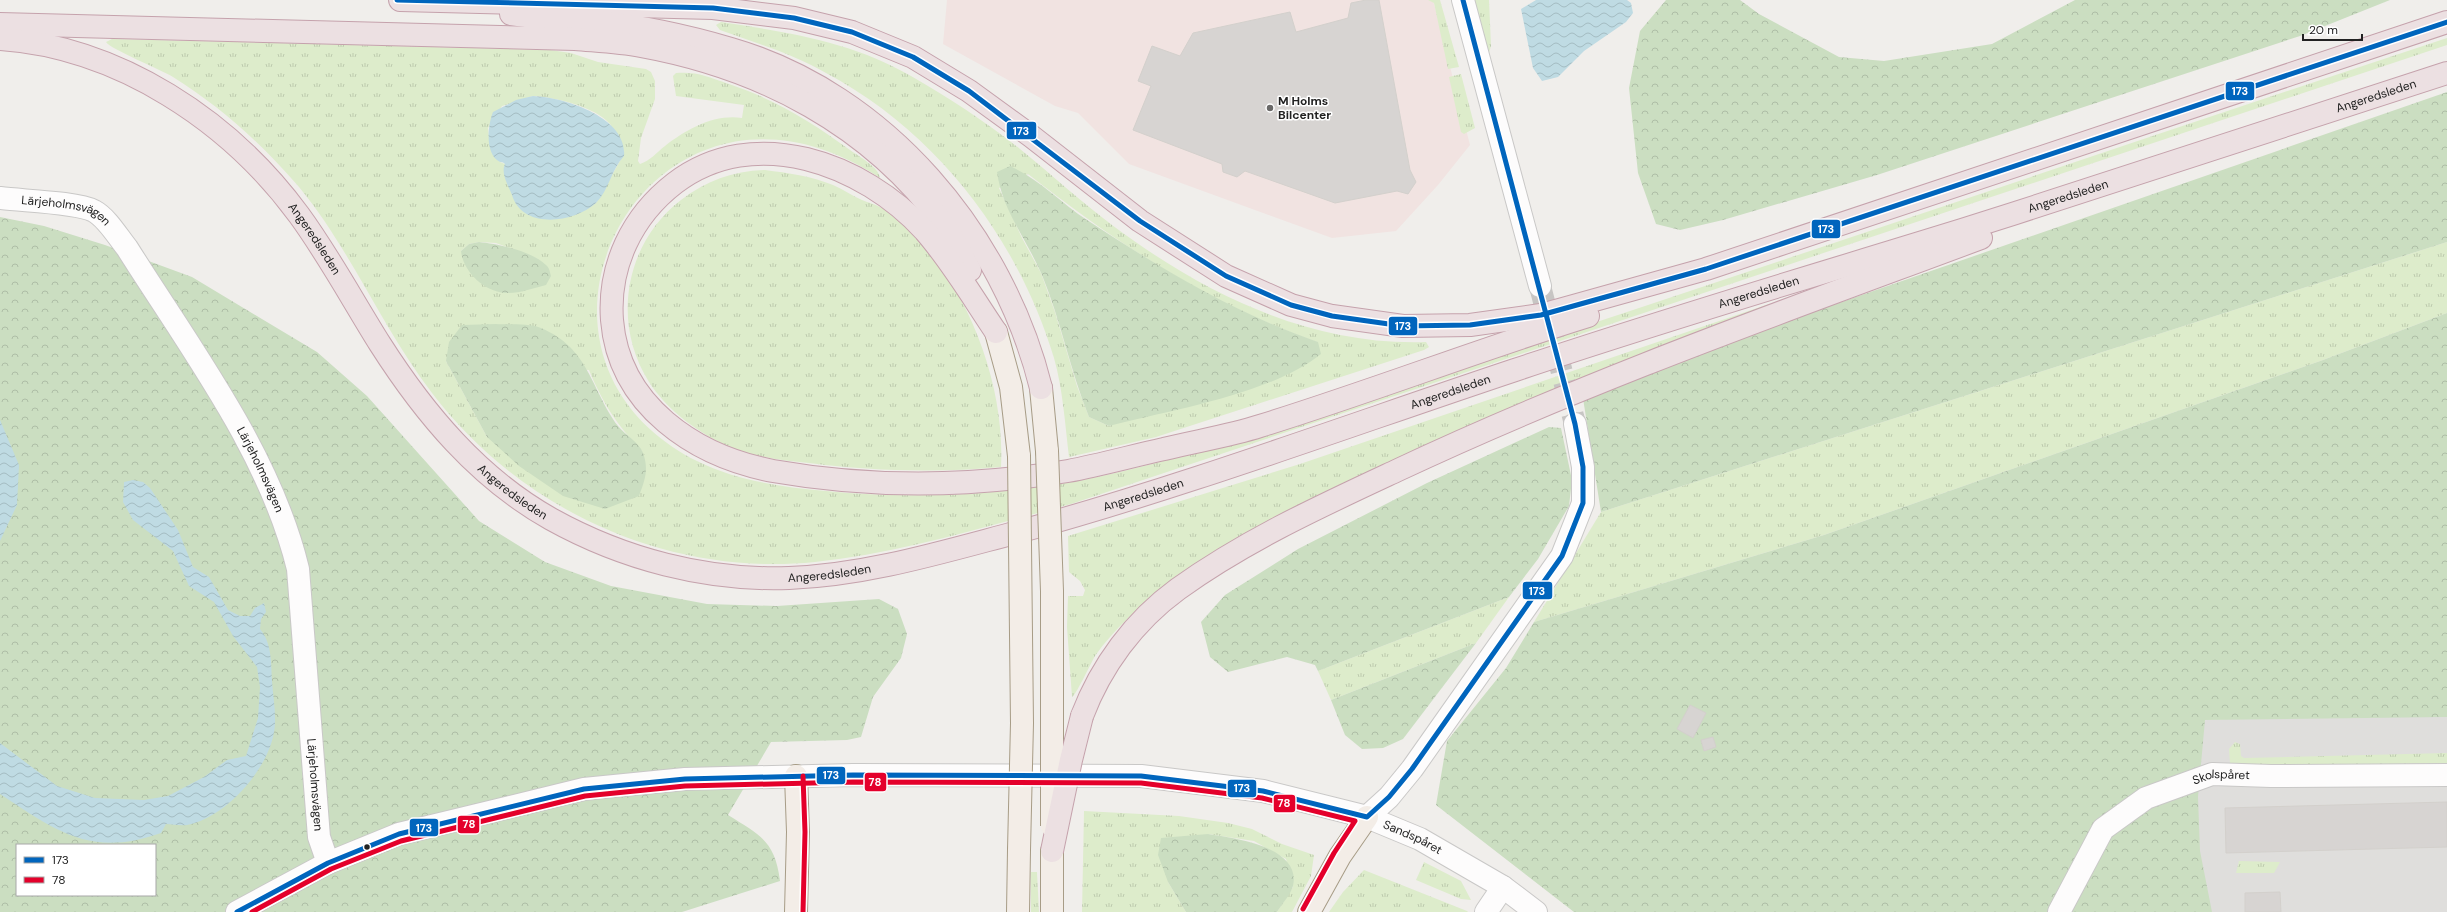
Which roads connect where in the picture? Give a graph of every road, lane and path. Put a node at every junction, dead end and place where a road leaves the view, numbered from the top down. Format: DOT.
graph roads {
  1 [pos="399,0"];
  2 [pos="1462,0"];
  3 [pos="2447,22"];
  4 [pos="0,24"];
  5 [pos="0,39"];
  6 [pos="2447,73"];
  7 [pos="0,198"];
  8 [pos="2053,201"];
  9 [pos="1706,269"];
  10 [pos="1540,286"];
  11 [pos="996,332"];
  12 [pos="1041,388"];
  13 [pos="1575,424"];
  14 [pos="2447,774"];
  15 [pos="796,776"];
  16 [pos="1366,817"];
  17 [pos="1052,851"];
  18 [pos="328,863"];
  19 [pos="1503,887"];
  20 [pos="238,912"];
  21 [pos="796,912"];
  22 [pos="1018,912"];
  23 [pos="1052,912"];
  24 [pos="1309,912"];
  25 [pos="1486,912"];
  26 [pos="1536,912"];
  27 [pos="2059,912"];
  1 -- 9 [label="highway"];
  1 -- 12 [label="highway"];
  2 -- 10 [label="street"];
  3 -- 9 [label="highway"];
  4 -- 11 [label="highway"];
  5 -- 8 [label="highway, Angeredsleden"];
  6 -- 8 [label="highway, Angeredsleden"];
  7 -- 18 [label="street, Lärjeholmsvägen"];
  8 -- 17 [label="highway, bridge"];
  9 -- 11 [label="highway"];
  11 -- 22 [label="main road, bridge"];
  12 -- 17 [label="main road, bridge"];
  13 -- 16 [label="street"];
  14 -- 27 [label="street, Skolspåret"];
  15 -- 16 [label="street, Sandspåret"];
  15 -- 18 [label="street, Sandspåret"];
  15 -- 21 [label="main road"];
  16 -- 19 [label="street, Sandspåret"];
  16 -- 24 [label="main road"];
  17 -- 23 [label="main road"];
  18 -- 20 [label="street, Sandspåret"];
  19 -- 25 [label="street"];
  19 -- 26 [label="street, Sandspåret"];
}
